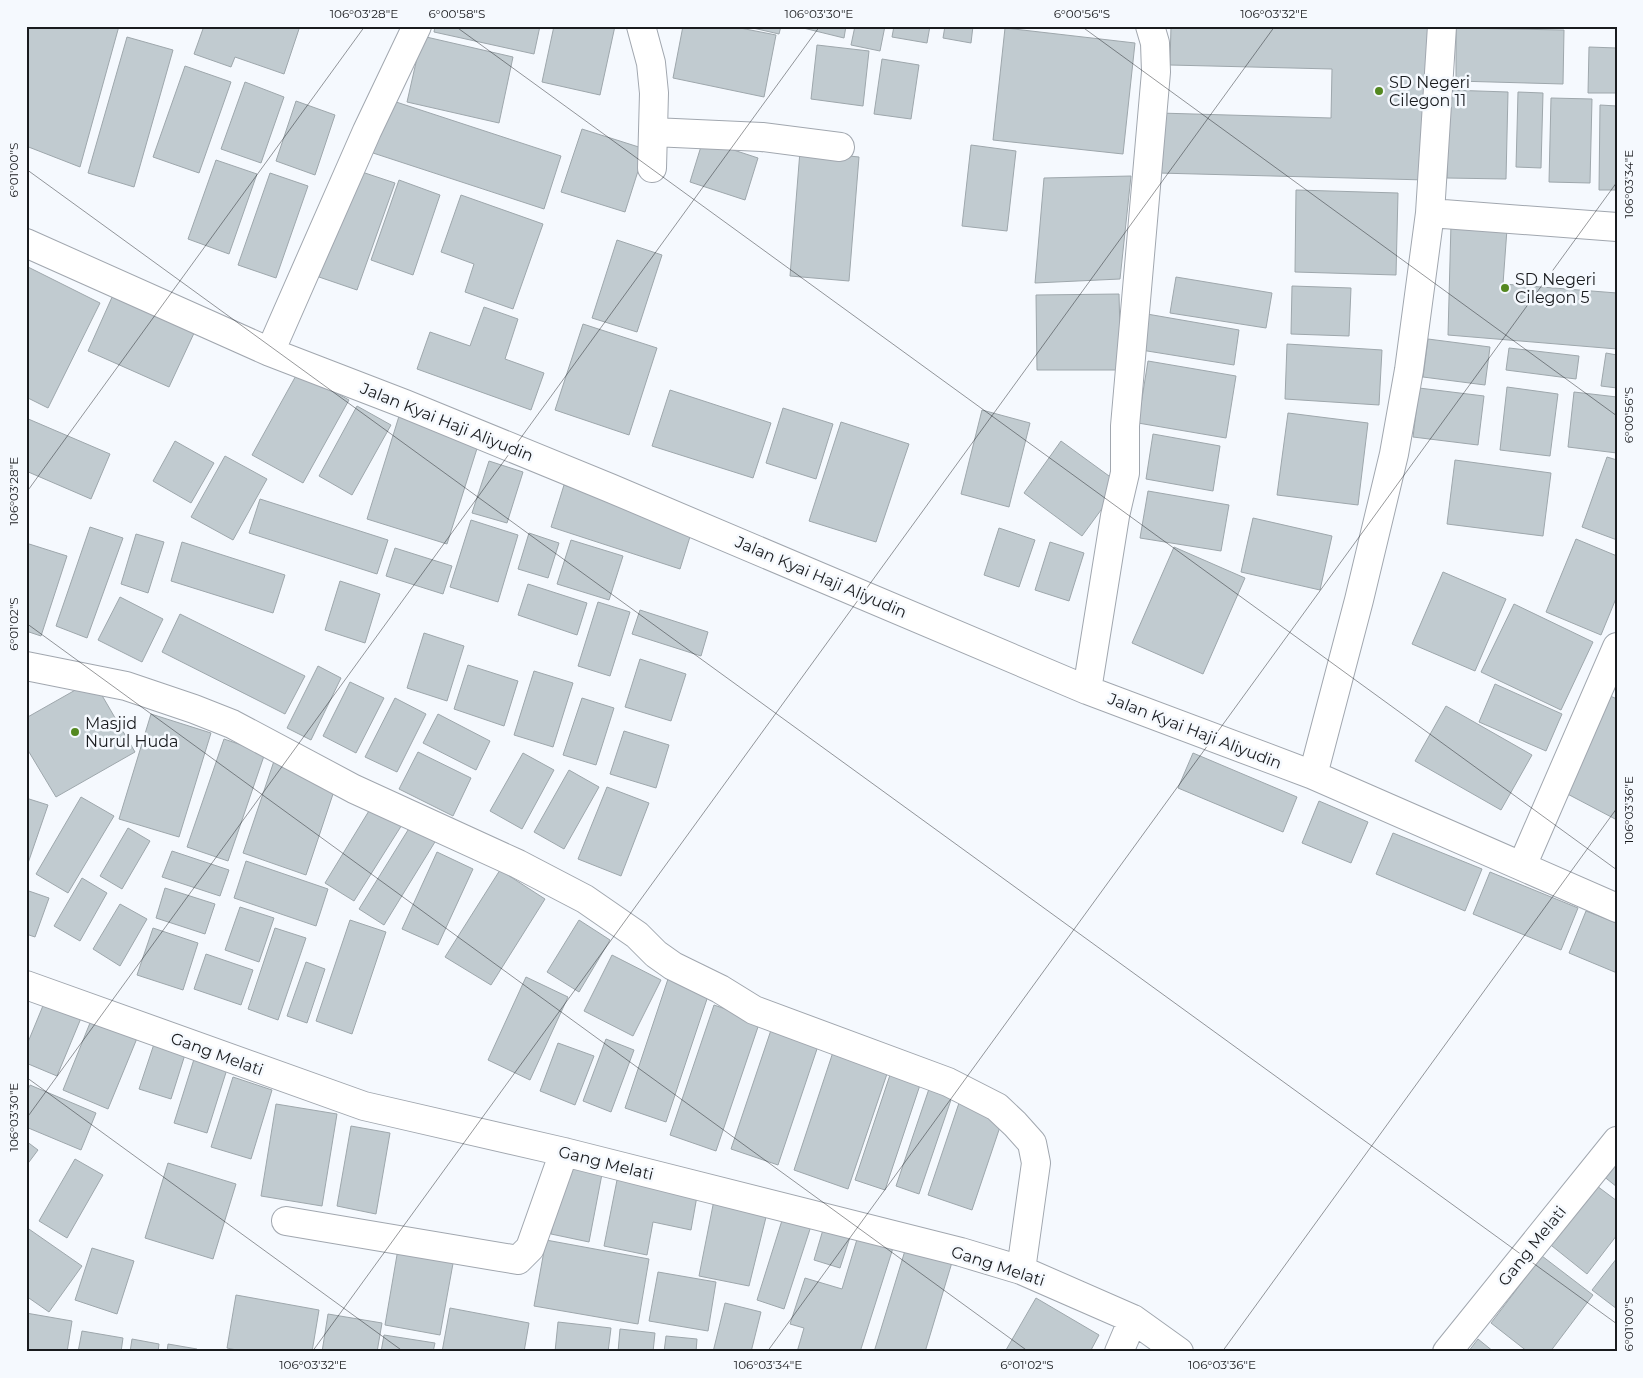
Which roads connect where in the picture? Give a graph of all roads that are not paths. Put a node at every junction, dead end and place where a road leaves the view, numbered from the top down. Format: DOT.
graph roads {
  1 [pos="417,26"];
  2 [pos="641,26"];
  3 [pos="1150,26"];
  4 [pos="1442,26"];
  5 [pos="653,132"];
  6 [pos="840,147"];
  7 [pos="652,168"];
  8 [pos="1430,213"];
  9 [pos="1617,227"];
  10 [pos="26,243"];
  11 [pos="270,352"];
  12 [pos="1617,647"];
  13 [pos="26,666"];
  14 [pos="1087,690"];
  15 [pos="1313,775"];
  16 [pos="1522,866"];
  17 [pos="1617,908"];
  18 [pos="26,985"];
  19 [pos="1617,1141"];
  20 [pos="564,1152"];
  21 [pos="286,1221"];
  22 [pos="1022,1270"];
  23 [pos="1133,1319"];
  24 [pos="1119,1352"];
  25 [pos="1180,1352"];
  26 [pos="1447,1352"];
  1 -- 11 [label="street"];
  2 -- 5 [label="street"];
  3 -- 14 [label="street"];
  4 -- 8 [label="street"];
  5 -- 6 [label="street"];
  5 -- 7 [label="street"];
  8 -- 9 [label="street"];
  8 -- 15 [label="street"];
  10 -- 11 [label="street, Jalan Kyai Haji Aliyudin"];
  11 -- 14 [label="street, Jalan Kyai Haji Aliyudin"];
  12 -- 16 [label="street"];
  13 -- 22 [label="street"];
  14 -- 15 [label="street, Jalan Kyai Haji Aliyudin"];
  15 -- 16 [label="street, Jalan Kyai Haji Aliyudin"];
  16 -- 17 [label="street, Jalan Kyai Haji Aliyudin"];
  18 -- 20 [label="street, Gang Melati"];
  19 -- 26 [label="street, Gang Melati"];
  20 -- 21 [label="street"];
  20 -- 22 [label="street, Gang Melati"];
  22 -- 23 [label="street, Gang Melati"];
  23 -- 24 [label="street"];
  23 -- 25 [label="street, Gang Melati"];
}
